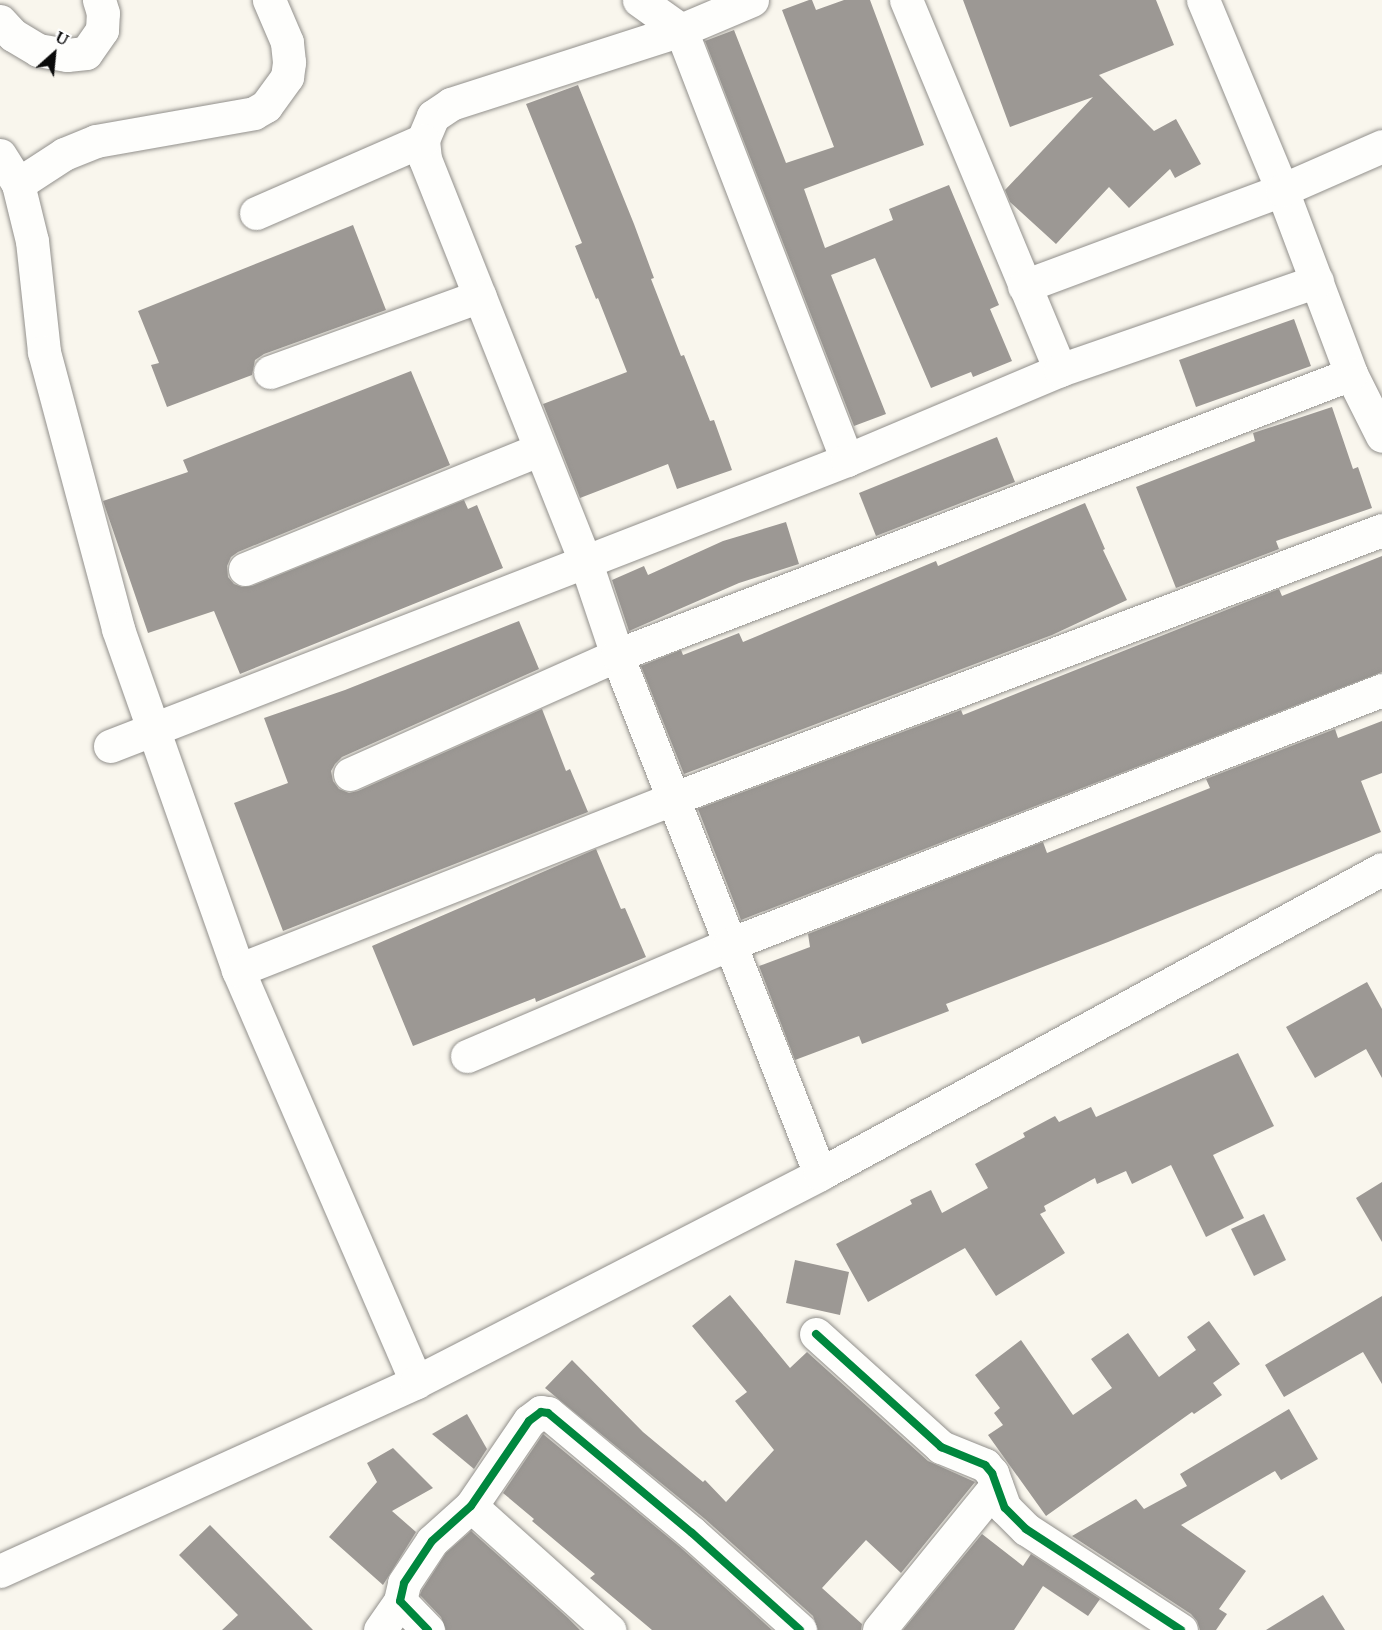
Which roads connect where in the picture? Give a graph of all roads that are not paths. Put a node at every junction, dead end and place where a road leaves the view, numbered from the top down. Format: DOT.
graph roads {
  1 [pos="99,0"];
  2 [pos="269,0"];
  3 [pos="639,0"];
  4 [pos="752,0"];
  5 [pos="906,0"];
  6 [pos="1203,0"];
  7 [pos="0,21"];
  8 [pos="681,30"];
  9 [pos="423,140"];
  10 [pos="1382,146"];
  11 [pos="0,155"];
  12 [pos="18,184"];
  13 [pos="1282,189"];
  14 [pos="256,213"];
  15 [pos="1317,281"];
  16 [pos="1024,286"];
  17 [pos="480,296"];
  18 [pos="1060,370"];
  19 [pos="270,372"];
  20 [pos="1351,374"];
  21 [pos="1382,436"];
  22 [pos="540,449"];
  23 [pos="847,460"];
  24 [pos="1382,530"];
  25 [pos="586,563"];
  26 [pos="245,568"];
  27 [pos="617,655"];
  28 [pos="1382,690"];
  29 [pos="153,729"];
  30 [pos="110,746"];
  31 [pos="350,774"];
  32 [pos="672,799"];
  33 [pos="1382,869"];
  34 [pos="730,944"];
  35 [pos="238,970"];
  36 [pos="467,1056"];
  37 [pos="820,1174"];
  38 [pos="816,1334"];
  39 [pos="416,1382"];
  40 [pos="996,1486"];
  41 [pos="471,1506"];
  42 [pos="0,1570"];
  43 [pos="400,1601"];
  44 [pos="380,1630"];
  45 [pos="428,1630"];
  46 [pos="609,1630"];
  47 [pos="800,1630"];
  48 [pos="879,1630"];
  49 [pos="1181,1630"];
  1 -- 7 [label="street"];
  2 -- 12 [label="street"];
  3 -- 8 [label="street"];
  4 -- 8 [label="street"];
  5 -- 16 [label="street"];
  6 -- 13 [label="street"];
  8 -- 9 [label="street"];
  8 -- 23 [label="street"];
  9 -- 14 [label="street"];
  9 -- 17 [label="street"];
  10 -- 13 [label="street"];
  11 -- 12 [label="street"];
  12 -- 29 [label="street"];
  13 -- 15 [label="street"];
  13 -- 16 [label="street"];
  15 -- 18 [label="street"];
  15 -- 20 [label="street"];
  16 -- 18 [label="street"];
  17 -- 19 [label="street"];
  17 -- 22 [label="street"];
  18 -- 23 [label="street"];
  20 -- 21 [label="street"];
  20 -- 27 [label="street"];
  22 -- 25 [label="street"];
  22 -- 26 [label="street"];
  23 -- 25 [label="street"];
  24 -- 32 [label="street"];
  25 -- 27 [label="street"];
  25 -- 29 [label="street"];
  27 -- 31 [label="street"];
  27 -- 32 [label="street"];
  28 -- 34 [label="street"];
  29 -- 30 [label="street"];
  29 -- 35 [label="street"];
  32 -- 34 [label="street"];
  32 -- 35 [label="street"];
  33 -- 37 [label="street"];
  34 -- 36 [label="street"];
  34 -- 37 [label="street"];
  35 -- 39 [label="street"];
  37 -- 39 [label="street"];
  38 -- 40 [label="street"];
  39 -- 42 [label="street"];
  40 -- 48 [label="street"];
  40 -- 49 [label="street"];
  41 -- 43 [label="street"];
  41 -- 46 [label="street"];
  41 -- 47 [label="street"];
  43 -- 44 [label="street"];
  43 -- 45 [label="street"];
}
